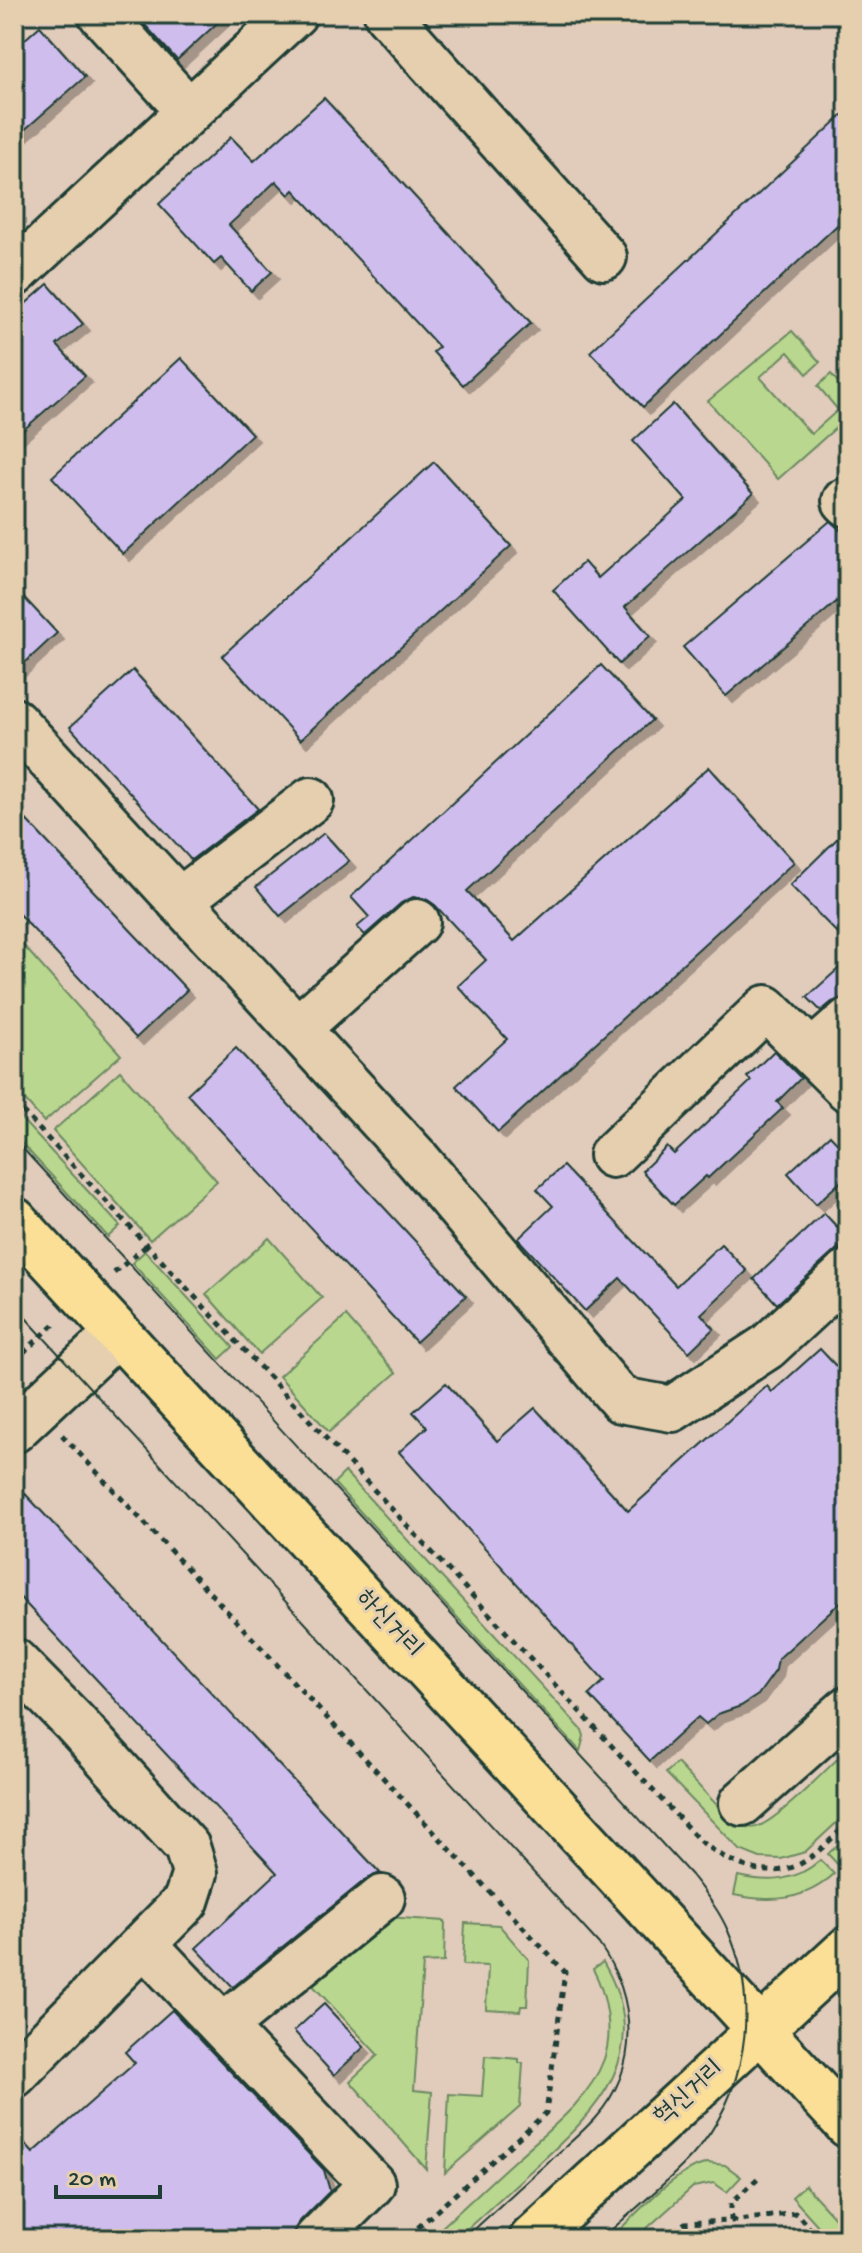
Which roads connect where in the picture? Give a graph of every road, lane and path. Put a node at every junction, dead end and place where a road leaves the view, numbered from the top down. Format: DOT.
graph roads {
  1 [pos="101,14"];
  2 [pos="294,14"];
  3 [pos="387,14"];
  4 [pos="189,111"];
  5 [pos="604,257"];
  6 [pos="14,274"];
  7 [pos="14,721"];
  8 [pos="311,800"];
  9 [pos="179,901"];
  10 [pos="417,922"];
  11 [pos="848,1021"];
  12 [pos="297,1029"];
  13 [pos="812,1053"];
  14 [pos="848,1089"];
  15 [pos="14,1102"];
  16 [pos="612,1155"];
  17 [pos="14,1220"];
  18 [pos="848,1272"];
  19 [pos="118,1333"];
  20 [pos="25,1419"];
  21 [pos="14,1661"];
  22 [pos="848,1709"];
  23 [pos="742,1803"];
  24 [pos="848,1823"];
  25 [pos="382,1898"];
  26 [pos="145,1945"];
  27 [pos="848,1949"];
  28 [pos="224,2026"];
  29 [pos="761,2030"];
  30 [pos="14,2075"];
  31 [pos="848,2125"];
  32 [pos="759,2177"];
  33 [pos="731,2221"];
  34 [pos="317,2239"];
  35 [pos="405,2239"];
  36 [pos="532,2239"];
  37 [pos="664,2239"];
  38 [pos="819,2239"];
  1 -- 4 [label="street"];
  2 -- 4 [label="street"];
  3 -- 5 [label="street"];
  4 -- 6 [label="street"];
  7 -- 9 [label="street"];
  8 -- 9 [label="street"];
  9 -- 12 [label="street"];
  10 -- 12 [label="street"];
  11 -- 13 [label="street"];
  12 -- 18 [label="street"];
  13 -- 14 [label="street"];
  13 -- 16 [label="street"];
  15 -- 24 [label="path"];
  17 -- 19 [label="main road, 하신거리"];
  19 -- 20 [label="street"];
  19 -- 29 [label="main road, 하신거리"];
  20 -- 35 [label="path"];
  21 -- 26 [label="street"];
  22 -- 23 [label="street"];
  25 -- 28 [label="street"];
  26 -- 28 [label="street"];
  26 -- 30 [label="street"];
  27 -- 29 [label="main road, 혁신거리"];
  28 -- 34 [label="street"];
  29 -- 31 [label="main road, 하신거리"];
  29 -- 36 [label="main road, 혁신거리"];
  32 -- 33 [label="path"];
  33 -- 37 [label="path"];
  33 -- 38 [label="path"];
}
